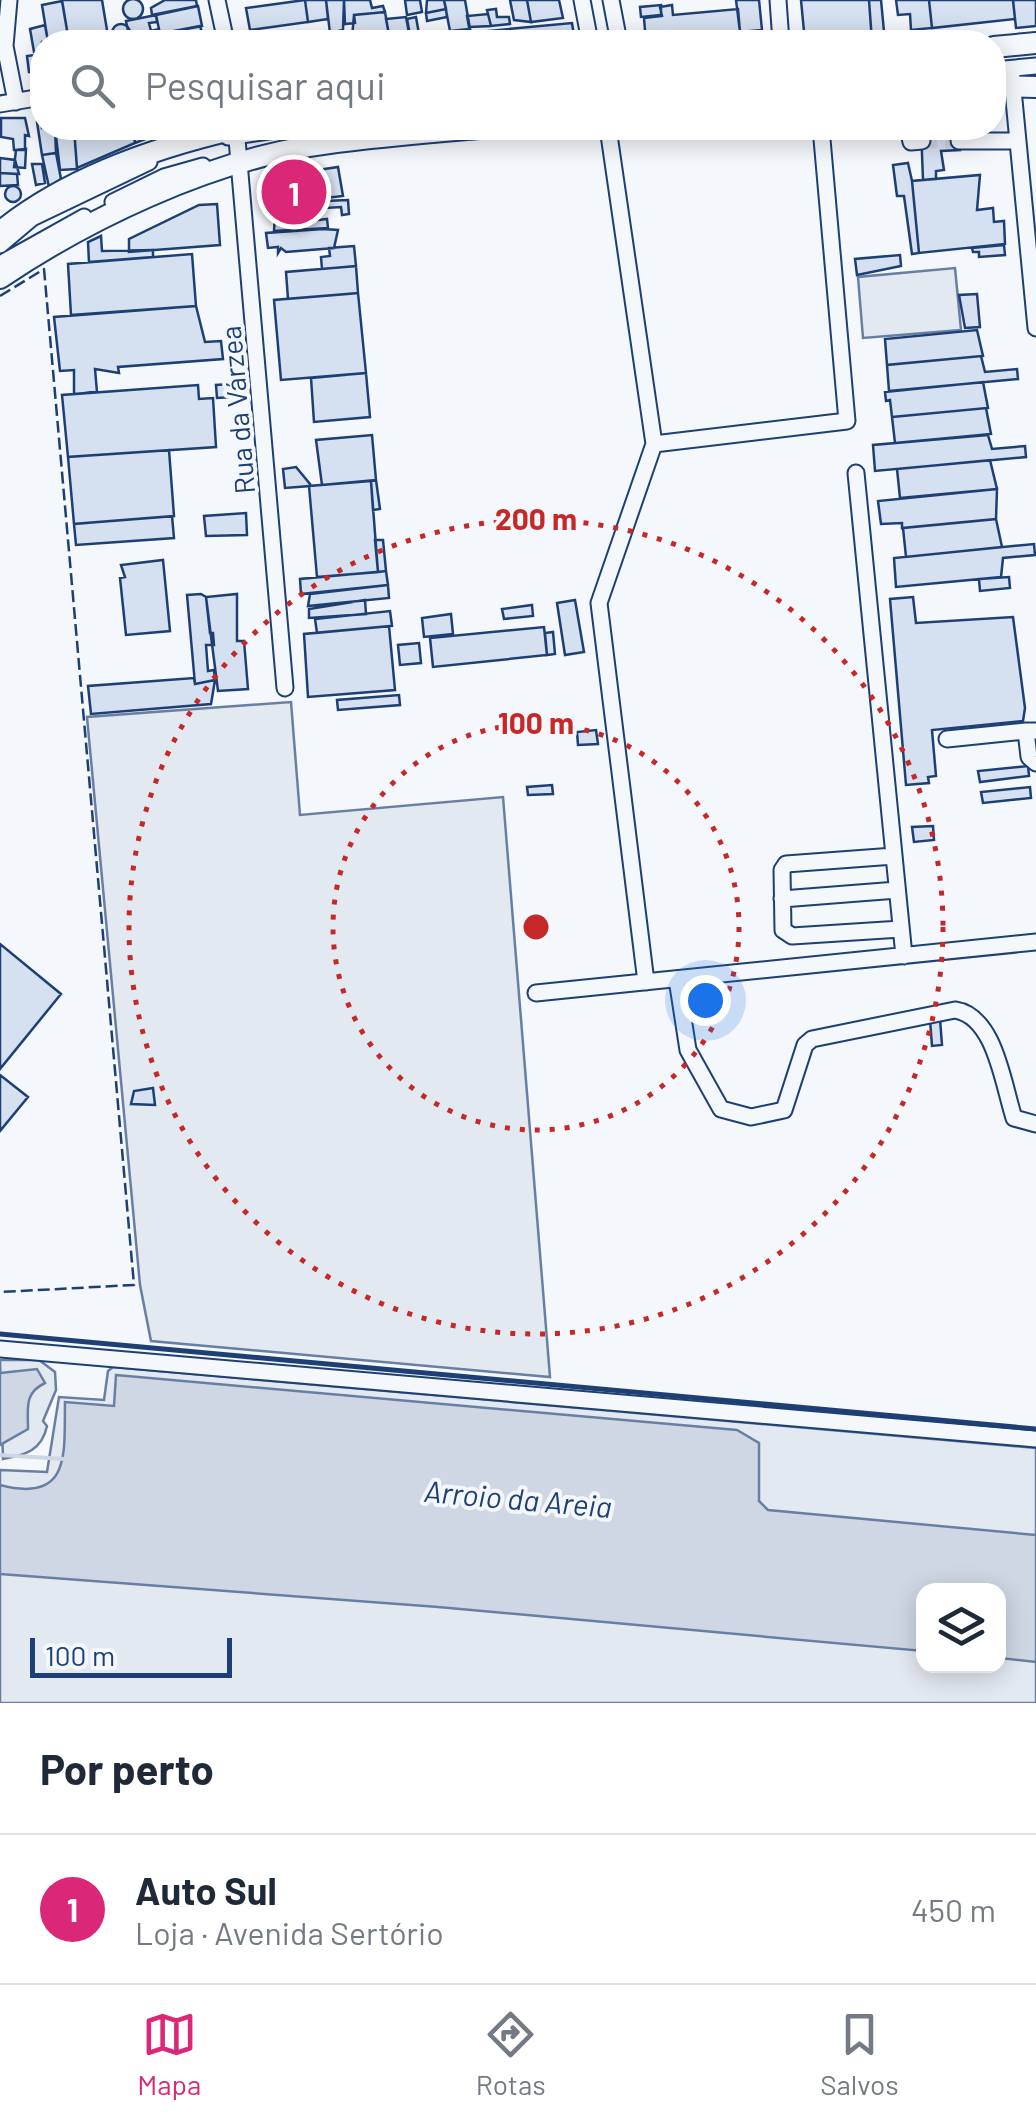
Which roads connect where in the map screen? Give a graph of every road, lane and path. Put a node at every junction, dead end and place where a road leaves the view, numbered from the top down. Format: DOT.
graph roads {
  1 [pos="9,0"];
  2 [pos="217,0"];
  3 [pos="582,0"];
  4 [pos="611,0"];
  5 [pos="778,0"];
  6 [pos="223,30"];
  7 [pos="588,30"];
  8 [pos="617,30"];
  9 [pos="780,30"];
  10 [pos="1036,43"];
  11 [pos="1006,46"];
  12 [pos="1036,52"];
  13 [pos="1006,55"];
  14 [pos="1036,66"];
  15 [pos="1006,77"];
  16 [pos="1006,79"];
  17 [pos="1036,87"];
  18 [pos="1006,91"];
  19 [pos="8,103"];
  20 [pos="194,140"];
  21 [pos="207,140"];
  22 [pos="238,140"];
  23 [pos="306,140"];
  24 [pos="370,140"];
  25 [pos="610,140"];
  26 [pos="822,140"];
  27 [pos="911,140"];
  28 [pos="1006,140"];
  29 [pos="1018,141"];
  30 [pos="922,142"];
  31 [pos="240,161"];
  32 [pos="0,232"];
  33 [pos="0,245"];
  34 [pos="0,264"];
  35 [pos="0,278"];
  36 [pos="1036,328"];
  37 [pos="654,444"];
  38 [pos="856,474"];
  39 [pos="286,688"];
  40 [pos="1031,731"];
  41 [pos="947,739"];
  42 [pos="1036,764"];
  43 [pos="894,856"];
  44 [pos="897,890"];
  45 [pos="782,898"];
  46 [pos="901,929"];
  47 [pos="1036,942"];
  48 [pos="904,956"];
  49 [pos="677,978"];
  50 [pos="646,982"];
  51 [pos="536,993"];
  52 [pos="1036,1124"];
  53 [pos="0,1349"];
  54 [pos="1036,1439"];
  1 -- 19 [label="street"];
  2 -- 6 [label="street"];
  3 -- 7 [label="street"];
  4 -- 8 [label="street"];
  5 -- 9 [label="street"];
  10 -- 11 [label="main road"];
  12 -- 13 [label="street"];
  14 -- 15 [label="street"];
  16 -- 17 [label="main road"];
  18 -- 29 [label="street"];
  20 -- 32 [label="main road"];
  21 -- 33 [label="street"];
  22 -- 31 [label="street, Rua da Várzea"];
  23 -- 31 [label="street"];
  24 -- 31 [label="main road"];
  25 -- 37 [label="street"];
  26 -- 37 [label="street"];
  27 -- 30 [label="street"];
  28 -- 29 [label="street"];
  29 -- 36 [label="street"];
  31 -- 34 [label="street"];
  31 -- 35 [label="main road"];
  31 -- 39 [label="street, Rua da Várzea"];
  37 -- 50 [label="street"];
  38 -- 43 [label="street"];
  40 -- 41 [label="street"];
  40 -- 42 [label="street"];
  43 -- 44 [label="street"];
  43 -- 45 [label="street"];
  44 -- 45 [label="street"];
  44 -- 46 [label="street"];
  45 -- 46 [label="street"];
  46 -- 48 [label="street"];
  47 -- 48 [label="street"];
  48 -- 49 [label="street"];
  49 -- 50 [label="street"];
  49 -- 52 [label="street"];
  50 -- 51 [label="street"];
  53 -- 54 [label="street"];
}
